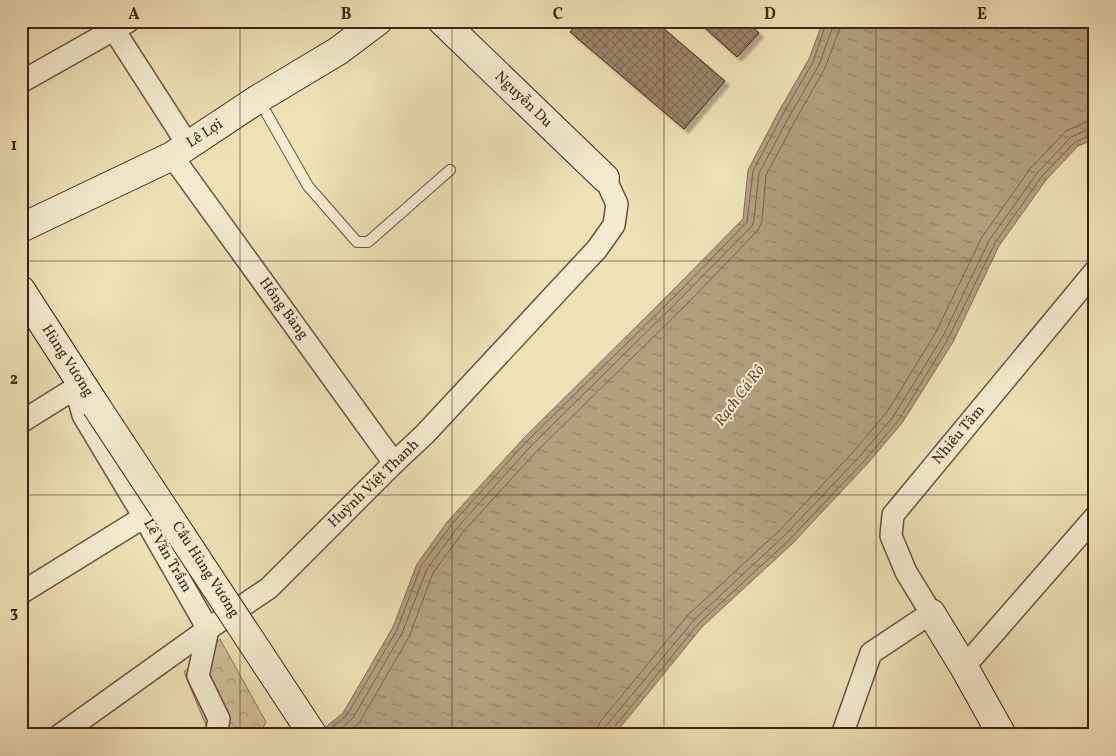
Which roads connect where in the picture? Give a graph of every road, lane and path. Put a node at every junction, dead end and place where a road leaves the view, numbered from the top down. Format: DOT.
graph roads {
  1 [pos="378,21"];
  2 [pos="442,21"];
  3 [pos="121,26"];
  4 [pos="21,82"];
  5 [pos="258,100"];
  6 [pos="180,150"];
  7 [pos="450,170"];
  8 [pos="605,178"];
  9 [pos="21,228"];
  10 [pos="1095,271"];
  11 [pos="21,290"];
  12 [pos="89,395"];
  13 [pos="21,422"];
  14 [pos="394,463"];
  15 [pos="144,517"];
  16 [pos="1095,517"];
  17 [pos="21,593"];
  18 [pos="932,613"];
  19 [pos="208,629"];
  20 [pos="964,667"];
  21 [pos="60,735"];
  22 [pos="216,735"];
  23 [pos="313,735"];
  24 [pos="842,735"];
  25 [pos="1002,735"];
  1 -- 5 [label="street, Lê Lợi"];
  2 -- 8 [label="street, Nguyễn Du"];
  3 -- 4 [label="street"];
  3 -- 6 [label="street, Hồng Bàng"];
  5 -- 6 [label="street, Lê Lợi"];
  5 -- 7 [label="lane"];
  6 -- 9 [label="street, Lê Lợi"];
  6 -- 14 [label="street, Hồng Bàng"];
  8 -- 14 [label="street, Huỳnh Việt Thanh"];
  10 -- 18 [label="street, Nhiêu Tâm"];
  11 -- 12 [label="street, Hùng Vương"];
  12 -- 13 [label="street"];
  12 -- 15 [label="street, Lê Văn Trầm"];
  12 -- 23 [label="street, Cầu Hùng Vương, bridge"];
  14 -- 19 [label="street, Huỳnh Việt Thanh"];
  15 -- 17 [label="street"];
  15 -- 19 [label="street, Lê Văn Trầm"];
  16 -- 20 [label="street"];
  18 -- 20 [label="street"];
  18 -- 24 [label="street"];
  19 -- 21 [label="street, Huỳnh Việt Thanh"];
  19 -- 22 [label="street"];
  20 -- 25 [label="street"];
}
